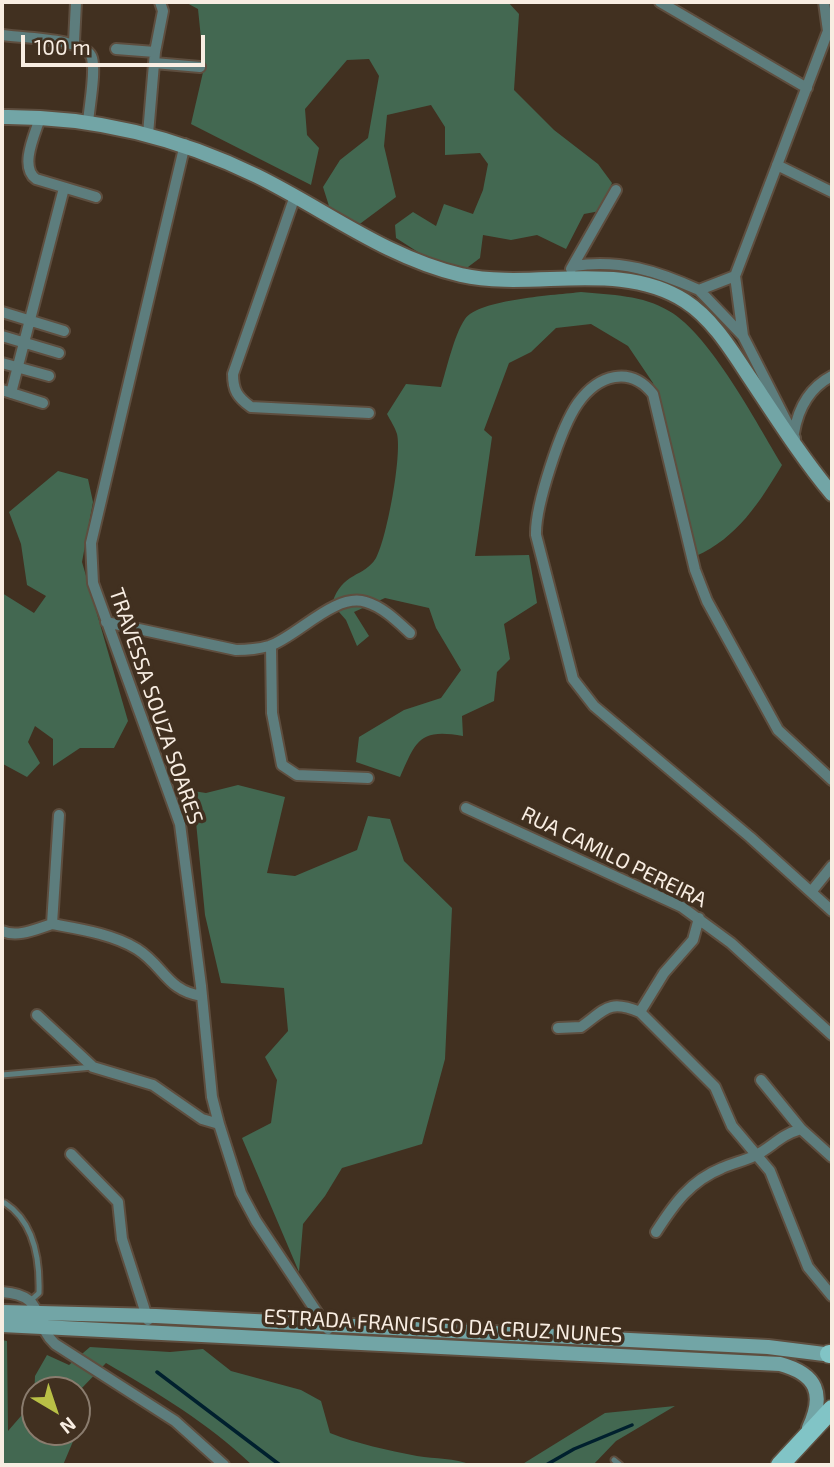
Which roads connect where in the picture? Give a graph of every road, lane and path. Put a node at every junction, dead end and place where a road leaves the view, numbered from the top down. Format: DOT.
graph roads {
  1 [pos="76,2"];
  2 [pos="160,2"];
  3 [pos="660,2"];
  4 [pos="824,2"];
  5 [pos="830,30"];
  6 [pos="2,36"];
  7 [pos="74,42"];
  8 [pos="116,49"];
  9 [pos="155,57"];
  10 [pos="200,67"];
  11 [pos="807,88"];
  12 [pos="2,117"];
  13 [pos="40,118"];
  14 [pos="88,123"];
  15 [pos="148,134"];
  16 [pos="186,144"];
  17 [pos="777,165"];
  18 [pos="64,188"];
  19 [pos="616,190"];
  20 [pos="832,192"];
  21 [pos="295,196"];
  22 [pos="96,197"];
  23 [pos="574,266"];
  24 [pos="735,276"];
  25 [pos="562,279"];
  26 [pos="699,290"];
  27 [pos="2,312"];
  28 [pos="30,321"];
  29 [pos="64,331"];
  30 [pos="2,336"];
  31 [pos="743,336"];
  32 [pos="24,343"];
  33 [pos="59,353"];
  34 [pos="2,363"];
  35 [pos="18,368"];
  36 [pos="49,376"];
  37 [pos="832,376"];
  38 [pos="7,392"];
  39 [pos="43,402"];
  40 [pos="369,413"];
  41 [pos="794,433"];
  42 [pos="803,457"];
  43 [pos="832,494"];
  44 [pos="106,622"];
  45 [pos="410,633"];
  46 [pos="271,646"];
  47 [pos="368,778"];
  48 [pos="832,780"];
  49 [pos="466,808"];
  50 [pos="59,815"];
  51 [pos="832,866"];
  52 [pos="811,892"];
  53 [pos="832,911"];
  54 [pos="698,918"];
  55 [pos="52,924"];
  56 [pos="2,930"];
  57 [pos="202,996"];
  58 [pos="640,1013"];
  59 [pos="37,1015"];
  60 [pos="558,1028"];
  61 [pos="832,1035"];
  62 [pos="93,1067"];
  63 [pos="2,1075"];
  64 [pos="761,1080"];
  65 [pos="219,1124"];
  66 [pos="802,1129"];
  67 [pos="71,1154"];
  68 [pos="756,1155"];
  69 [pos="832,1157"];
  70 [pos="5,1203"];
  71 [pos="656,1232"];
  72 [pos="2,1292"];
  73 [pos="832,1296"];
  74 [pos="30,1301"];
  75 [pos="2,1312"];
  76 [pos="148,1315"];
  77 [pos="41,1320"];
  78 [pos="325,1324"];
  79 [pos="2,1325"];
  80 [pos="151,1332"];
  81 [pos="336,1342"];
  82 [pos="831,1354"];
  83 [pos="832,1409"];
  84 [pos="802,1441"];
  85 [pos="614,1460"];
  86 [pos="224,1465"];
  87 [pos="620,1465"];
  88 [pos="780,1465"];
  1 -- 7 [label="street"];
  2 -- 9 [label="street"];
  3 -- 11 [label="street"];
  4 -- 5 [label="street"];
  5 -- 11 [label="street"];
  6 -- 7 [label="street"];
  7 -- 14 [label="street"];
  8 -- 9 [label="street"];
  9 -- 10 [label="street"];
  9 -- 15 [label="street"];
  11 -- 17 [label="street"];
  12 -- 13 [label="main road"];
  13 -- 14 [label="main road"];
  13 -- 18 [label="street"];
  14 -- 15 [label="main road"];
  15 -- 16 [label="main road"];
  16 -- 21 [label="main road"];
  16 -- 44 [label="street, TRAVESSA SOUZA SOARES"];
  17 -- 20 [label="street"];
  17 -- 24 [label="street"];
  18 -- 22 [label="street"];
  18 -- 28 [label="street"];
  19 -- 23 [label="street"];
  21 -- 25 [label="main road"];
  21 -- 40 [label="street"];
  23 -- 25 [label="street"];
  23 -- 26 [label="street"];
  24 -- 26 [label="street"];
  24 -- 31 [label="street"];
  25 -- 42 [label="main road"];
  26 -- 31 [label="street"];
  27 -- 28 [label="street"];
  28 -- 29 [label="street"];
  28 -- 32 [label="street"];
  30 -- 32 [label="street"];
  31 -- 41 [label="street"];
  32 -- 33 [label="street"];
  32 -- 35 [label="street"];
  34 -- 35 [label="street"];
  35 -- 36 [label="street"];
  35 -- 38 [label="street"];
  37 -- 41 [label="street"];
  38 -- 39 [label="street"];
  41 -- 42 [label="street"];
  42 -- 43 [label="main road"];
  44 -- 46 [label="street"];
  44 -- 57 [label="street, TRAVESSA SOUZA SOARES"];
  45 -- 46 [label="street"];
  46 -- 47 [label="street"];
  48 -- 52 [label="street"];
  49 -- 54 [label="street, RUA CAMILO PEREIRA"];
  50 -- 55 [label="street"];
  51 -- 52 [label="street"];
  52 -- 53 [label="street"];
  54 -- 58 [label="street"];
  54 -- 61 [label="street, RUA CAMILO PEREIRA"];
  55 -- 56 [label="street"];
  55 -- 57 [label="street"];
  57 -- 65 [label="street, TRAVESSA SOUZA SOARES"];
  58 -- 60 [label="street"];
  58 -- 68 [label="street"];
  59 -- 62 [label="street"];
  62 -- 63 [label="lane"];
  62 -- 65 [label="street"];
  64 -- 66 [label="street"];
  65 -- 78 [label="street, TRAVESSA SOUZA SOARES"];
  66 -- 68 [label="street"];
  66 -- 69 [label="street"];
  67 -- 76 [label="street"];
  68 -- 71 [label="street"];
  68 -- 73 [label="street"];
  70 -- 74 [label="lane"];
  72 -- 74 [label="street"];
  74 -- 77 [label="street"];
  75 -- 77 [label="main road, ESTRADA FRANCISCO DA CRUZ NUNES"];
  76 -- 77 [label="main road, ESTRADA FRANCISCO DA CRUZ NUNES"];
  76 -- 78 [label="main road, ESTRADA FRANCISCO DA CRUZ NUNES"];
  76 -- 80 [label="street"];
  77 -- 79 [label="main road, ESTRADA FRANCISCO DA CRUZ NUNES"];
  77 -- 80 [label="main road, ESTRADA FRANCISCO DA CRUZ NUNES"];
  77 -- 86 [label="street"];
  78 -- 81 [label="street, TRAVESSA SOUZA SOARES"];
  78 -- 82 [label="main road, ESTRADA FRANCISCO DA CRUZ NUNES"];
  80 -- 81 [label="main road, ESTRADA FRANCISCO DA CRUZ NUNES"];
  81 -- 84 [label="main road, ESTRADA FRANCISCO DA CRUZ NUNES"];
  83 -- 84 [label="main road"];
  84 -- 88 [label="main road"];
  85 -- 87 [label="lane"];
}
